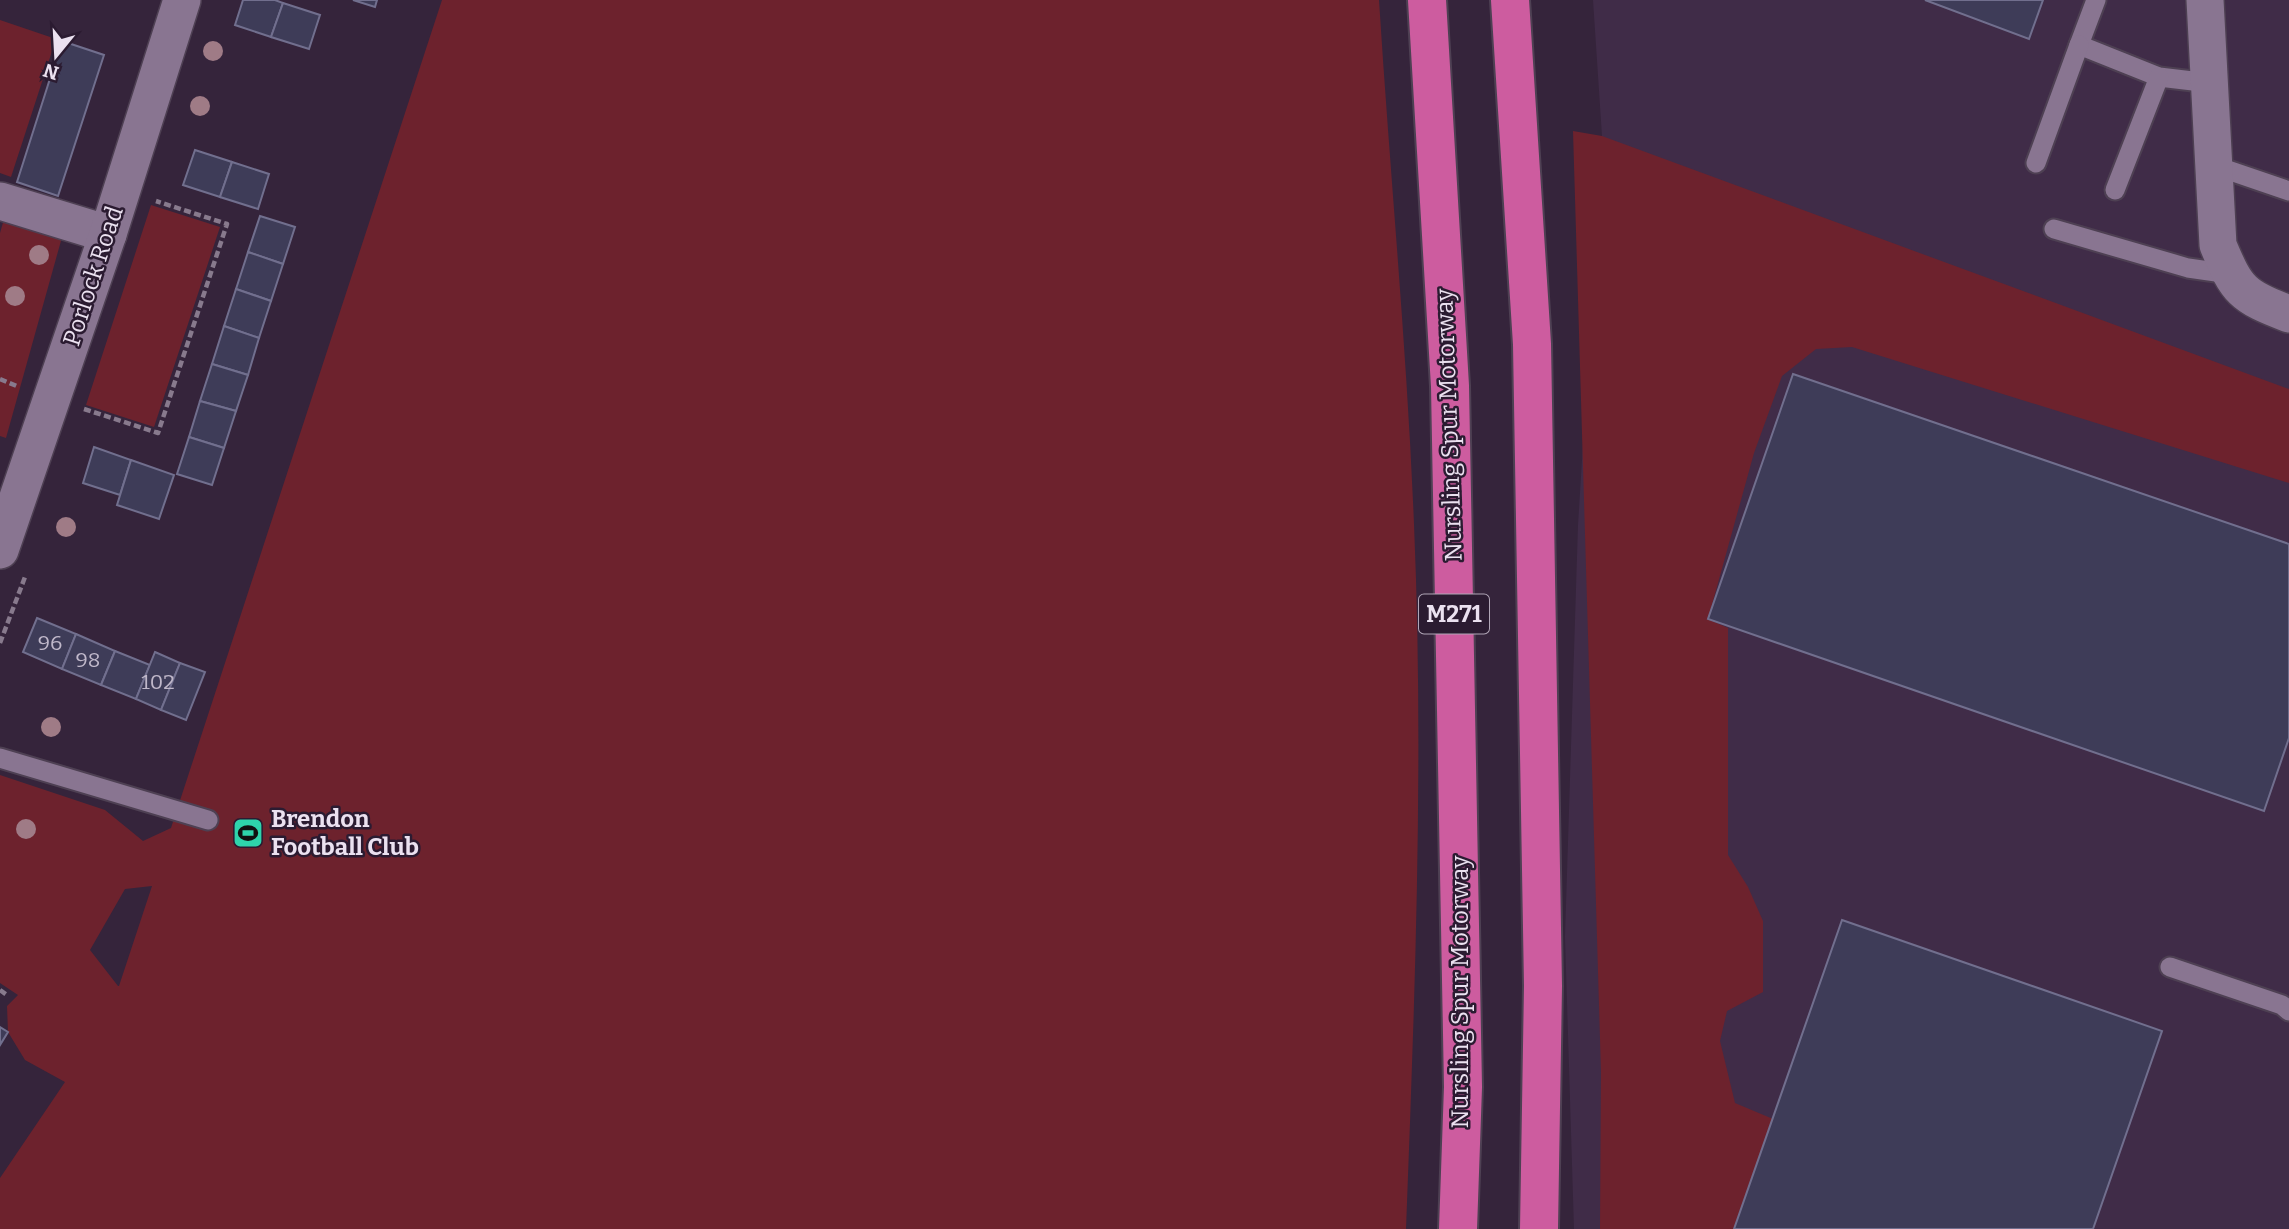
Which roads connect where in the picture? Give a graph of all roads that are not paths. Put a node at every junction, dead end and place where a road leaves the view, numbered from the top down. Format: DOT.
graph roads {
  1 [pos="182,0"];
  2 [pos="1427,0"];
  3 [pos="1510,0"];
  4 [pos="2096,0"];
  5 [pos="2205,0"];
  6 [pos="2079,45"];
  7 [pos="2159,77"];
  8 [pos="2210,83"];
  9 [pos="2036,163"];
  10 [pos="2213,165"];
  11 [pos="2115,190"];
  12 [pos="2289,191"];
  13 [pos="0,201"];
  14 [pos="2054,229"];
  15 [pos="108,234"];
  16 [pos="2230,274"];
  17 [pos="2289,314"];
  18 [pos="0,550"];
  19 [pos="0,758"];
  20 [pos="208,820"];
  21 [pos="2170,967"];
  22 [pos="2289,1011"];
  23 [pos="1458,1229"];
  24 [pos="1539,1229"];
  1 -- 15 [label="street, Porlock Road"];
  2 -- 23 [label="highway, Nursling Spur Motorway / M271"];
  3 -- 24 [label="highway"];
  4 -- 6 [label="lane"];
  5 -- 8 [label="street"];
  6 -- 7 [label="lane"];
  6 -- 9 [label="lane"];
  7 -- 8 [label="lane"];
  7 -- 11 [label="lane"];
  8 -- 10 [label="street"];
  10 -- 12 [label="lane"];
  10 -- 16 [label="street"];
  13 -- 15 [label="street"];
  14 -- 16 [label="lane"];
  15 -- 18 [label="street, Porlock Road"];
  16 -- 17 [label="street"];
  19 -- 20 [label="lane"];
  21 -- 22 [label="lane"];
}
